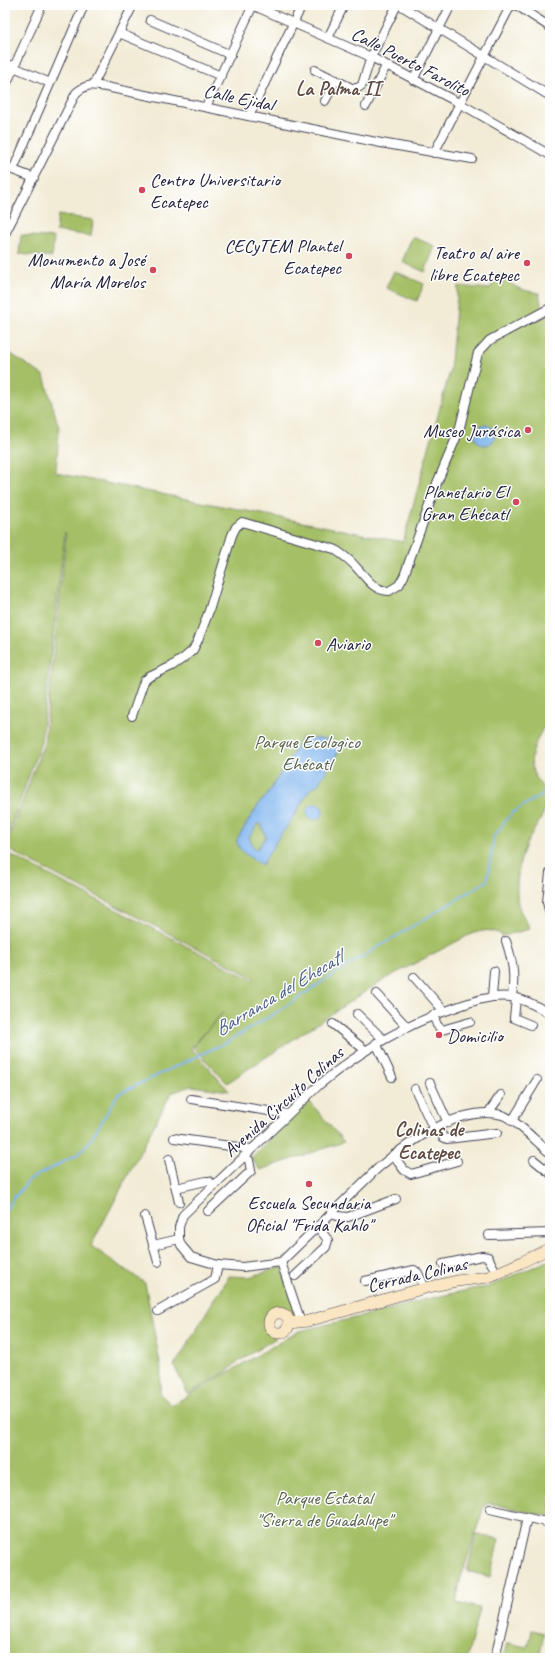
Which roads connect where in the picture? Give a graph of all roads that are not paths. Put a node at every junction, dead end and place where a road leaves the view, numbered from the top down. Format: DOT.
graph roads {
  1 [pos="42,5"];
  2 [pos="84,5"];
  3 [pos="133,5"];
  4 [pos="253,5"];
  5 [pos="302,5"];
  6 [pos="344,5"];
  7 [pos="397,5"];
  8 [pos="400,5"];
  9 [pos="451,5"];
  10 [pos="511,5"];
  11 [pos="516,5"];
  12 [pos="150,20"];
  13 [pos="293,23"];
  14 [pos="550,27"];
  15 [pos="440,29"];
  16 [pos="119,33"];
  17 [pos="328,38"];
  18 [pos="231,55"];
  19 [pos="484,55"];
  20 [pos="371,57"];
  21 [pos="5,62"];
  22 [pos="386,66"];
  23 [pos="15,67"];
  24 [pos="315,70"];
  25 [pos="221,76"];
  26 [pos="336,80"];
  27 [pos="413,80"];
  28 [pos="50,83"];
  29 [pos="93,85"];
  30 [pos="5,87"];
  31 [pos="550,96"];
  32 [pos="325,101"];
  33 [pos="461,104"];
  34 [pos="366,106"];
  35 [pos="206,107"];
  36 [pos="249,116"];
  37 [pos="434,153"];
  38 [pos="550,155"];
  39 [pos="472,160"];
  40 [pos="5,167"];
  41 [pos="14,170"];
  42 [pos="34,178"];
  43 [pos="5,234"];
  44 [pos="550,308"];
  45 [pos="132,716"];
  46 [pos="550,873"];
  47 [pos="550,914"];
  48 [pos="506,941"];
  49 [pos="494,972"];
  50 [pos="414,977"];
  51 [pos="378,994"];
  52 [pos="492,997"];
  53 [pos="514,998"];
  54 [pos="444,1011"];
  55 [pos="357,1014"];
  56 [pos="550,1014"];
  57 [pos="433,1015"];
  58 [pos="470,1022"];
  59 [pos="333,1024"];
  60 [pos="531,1025"];
  61 [pos="407,1026"];
  62 [pos="379,1041"];
  63 [pos="365,1050"];
  64 [pos="392,1077"];
  65 [pos="537,1080"];
  66 [pos="430,1083"];
  67 [pos="415,1088"];
  68 [pos="501,1095"];
  69 [pos="191,1099"];
  70 [pos="488,1113"];
  71 [pos="288,1114"];
  72 [pos="512,1121"];
  73 [pos="448,1123"];
  74 [pos="436,1129"];
  75 [pos="498,1133"];
  76 [pos="174,1138"];
  77 [pos="251,1149"];
  78 [pos="550,1153"];
  79 [pos="393,1155"];
  80 [pos="244,1156"];
  81 [pos="169,1159"];
  82 [pos="534,1160"];
  83 [pos="457,1161"];
  84 [pos="550,1173"];
  85 [pos="214,1186"];
  86 [pos="176,1188"];
  87 [pos="396,1199"];
  88 [pos="179,1202"];
  89 [pos="208,1211"];
  90 [pos="332,1212"];
  91 [pos="145,1216"];
  92 [pos="317,1226"];
  93 [pos="550,1233"];
  94 [pos="489,1235"];
  95 [pos="179,1239"];
  96 [pos="153,1245"];
  97 [pos="550,1248"];
  98 [pos="158,1262"];
  99 [pos="281,1262"];
  100 [pos="443,1264"];
  101 [pos="218,1265"];
  102 [pos="497,1274"];
  103 [pos="295,1276"];
  104 [pos="365,1281"];
  105 [pos="424,1288"];
  106 [pos="158,1311"];
  107 [pos="301,1322"];
  108 [pos="289,1323"];
  109 [pos="490,1509"];
  110 [pos="527,1518"];
  111 [pos="550,1523"];
  112 [pos="495,1658"];
  1 -- 23 [label="street"];
  2 -- 28 [label="street"];
  3 -- 16 [label="street"];
  4 -- 13 [label="street, Calle Puerto Farolito"];
  4 -- 18 [label="street"];
  5 -- 13 [label="street"];
  6 -- 17 [label="street"];
  7 -- 20 [label="street"];
  8 -- 15 [label="street"];
  9 -- 15 [label="street"];
  10 -- 19 [label="street"];
  11 -- 14 [label="street"];
  12 -- 18 [label="street"];
  13 -- 17 [label="street, Calle Puerto Farolito"];
  13 -- 36 [label="street"];
  15 -- 19 [label="street"];
  15 -- 27 [label="street"];
  16 -- 25 [label="street"];
  16 -- 29 [label="street"];
  17 -- 20 [label="street, Calle Puerto Farolito"];
  18 -- 25 [label="street"];
  19 -- 31 [label="street"];
  19 -- 33 [label="street"];
  20 -- 22 [label="street, Calle Puerto Farolito"];
  20 -- 26 [label="street"];
  21 -- 23 [label="street"];
  22 -- 27 [label="street, Calle Puerto Farolito"];
  22 -- 34 [label="street"];
  23 -- 28 [label="street"];
  23 -- 30 [label="street"];
  24 -- 26 [label="street"];
  25 -- 35 [label="street"];
  26 -- 32 [label="street"];
  27 -- 33 [label="street, Calle Puerto Farolito"];
  28 -- 41 [label="street"];
  29 -- 35 [label="street, Calle Ejidal"];
  29 -- 42 [label="street"];
  33 -- 37 [label="street"];
  33 -- 38 [label="street, Calle Puerto Farolito"];
  35 -- 36 [label="street, Calle Ejidal"];
  36 -- 37 [label="street, Calle Ejidal"];
  37 -- 39 [label="street, Calle Ejidal"];
  40 -- 41 [label="street"];
  41 -- 42 [label="street"];
  42 -- 43 [label="street"];
  44 -- 45 [label="street"];
  46 -- 47 [label="street"];
  48 -- 53 [label="street"];
  49 -- 52 [label="street"];
  50 -- 54 [label="street"];
  51 -- 61 [label="street"];
  52 -- 53 [label="street, Avenida Circuito Colinas"];
  52 -- 54 [label="street, Avenida Circuito Colinas"];
  53 -- 56 [label="street, Avenida Circuito Colinas"];
  53 -- 60 [label="street"];
  54 -- 57 [label="street, Avenida Circuito Colinas"];
  55 -- 62 [label="street"];
  57 -- 58 [label="street"];
  57 -- 61 [label="street, Avenida Circuito Colinas"];
  59 -- 63 [label="street"];
  61 -- 62 [label="street, Avenida Circuito Colinas"];
  62 -- 63 [label="street, Avenida Circuito Colinas"];
  62 -- 64 [label="street"];
  63 -- 71 [label="street, Avenida Circuito Colinas"];
  65 -- 72 [label="street"];
  66 -- 73 [label="street"];
  67 -- 74 [label="street"];
  68 -- 70 [label="street"];
  69 -- 71 [label="street"];
  70 -- 72 [label="street"];
  70 -- 73 [label="street"];
  71 -- 77 [label="street, Avenida Circuito Colinas"];
  72 -- 78 [label="street"];
  73 -- 74 [label="street"];
  74 -- 75 [label="street"];
  74 -- 79 [label="street"];
  76 -- 77 [label="street"];
  77 -- 80 [label="street, Avenida Circuito Colinas"];
  79 -- 83 [label="street"];
  79 -- 90 [label="street"];
  80 -- 85 [label="street, Avenida Circuito Colinas"];
  80 -- 89 [label="street"];
  81 -- 86 [label="street"];
  82 -- 84 [label="street"];
  85 -- 86 [label="street"];
  85 -- 95 [label="street, Avenida Circuito Colinas"];
  86 -- 88 [label="street"];
  87 -- 90 [label="street"];
  90 -- 92 [label="street"];
  91 -- 96 [label="street"];
  92 -- 99 [label="street"];
  92 -- 103 [label="street"];
  93 -- 94 [label="street"];
  95 -- 96 [label="street"];
  95 -- 101 [label="street"];
  96 -- 98 [label="street"];
  97 -- 102 [label="main road, Cerrada Colinas"];
  99 -- 101 [label="street"];
  99 -- 107 [label="street"];
  100 -- 102 [label="street"];
  101 -- 106 [label="street"];
  102 -- 105 [label="main road, Cerrada Colinas"];
  104 -- 105 [label="street"];
  105 -- 107 [label="main road, Cerrada Colinas"];
  107 -- 108 [label="main road, Cerrada Colinas"];
  109 -- 110 [label="street"];
  110 -- 111 [label="street"];
  110 -- 112 [label="street"];
}
